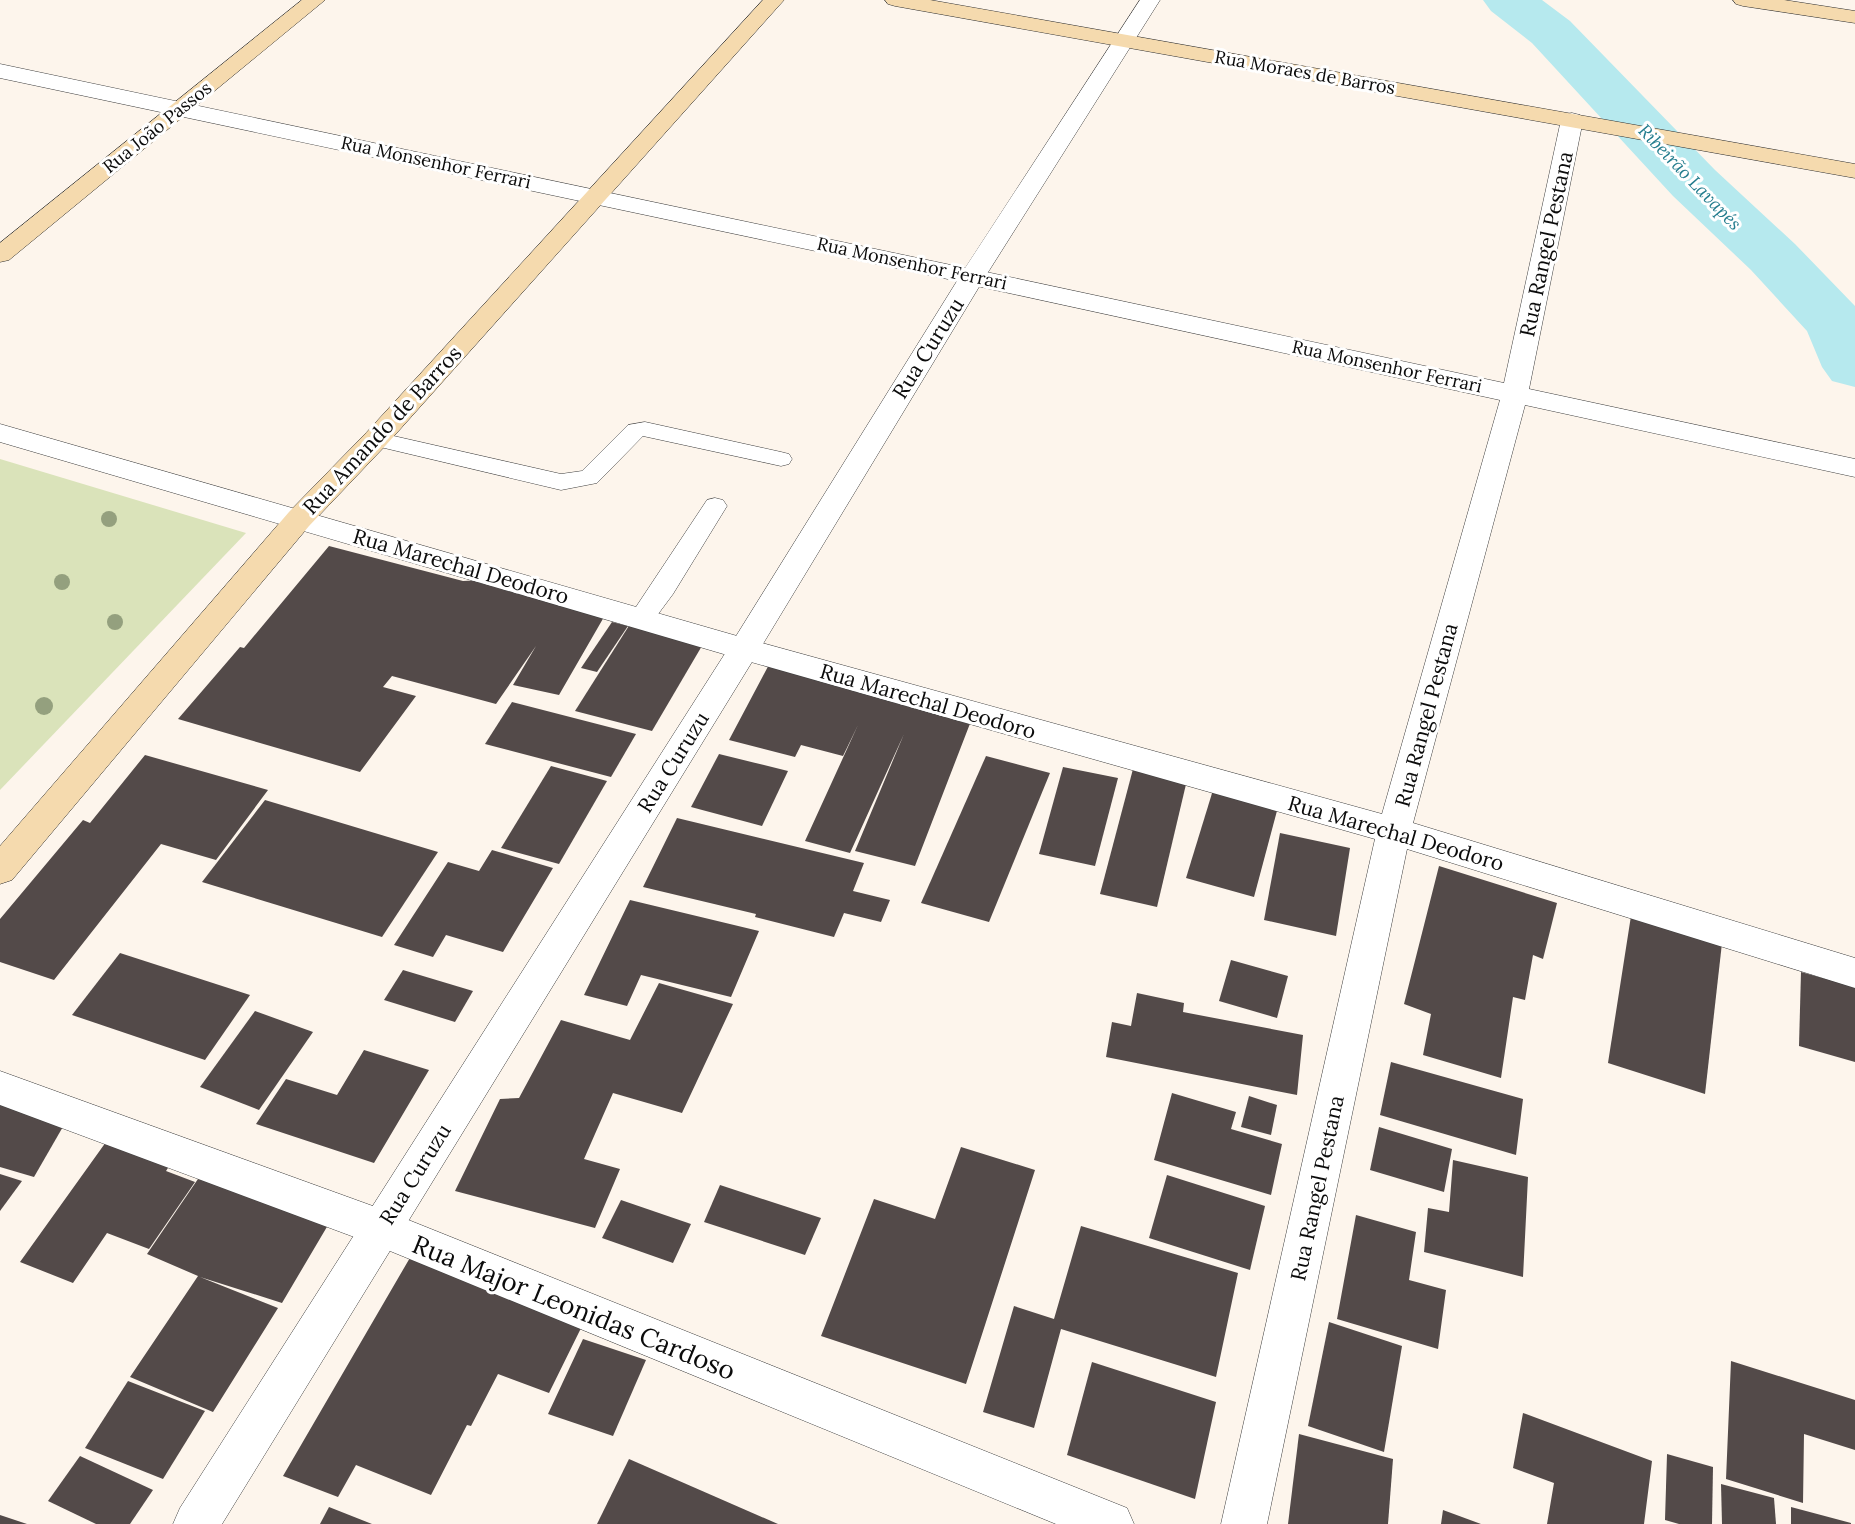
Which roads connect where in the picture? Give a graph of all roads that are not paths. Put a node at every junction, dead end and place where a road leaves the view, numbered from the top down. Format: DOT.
graph roads {
  1 [pos="315,0"];
  2 [pos="774,0"];
  3 [pos="896,0"];
  4 [pos="1150,0"];
  5 [pos="1743,0"];
  6 [pos="1855,17"];
  7 [pos="1124,39"];
  8 [pos="0,71"];
  9 [pos="179,108"];
  10 [pos="1588,122"];
  11 [pos="1855,171"];
  12 [pos="596,195"];
  13 [pos="0,255"];
  14 [pos="972,277"];
  15 [pos="1515,393"];
  16 [pos="0,433"];
  17 [pos="376,439"];
  18 [pos="781,459"];
  19 [pos="1855,468"];
  20 [pos="715,506"];
  21 [pos="299,519"];
  22 [pos="641,619"];
  23 [pos="744,649"];
  24 [pos="1394,831"];
  25 [pos="0,870"];
  26 [pos="1855,973"];
  27 [pos="0,1088"];
  28 [pos="381,1228"];
  29 [pos="196,1524"];
  30 [pos="1111,1524"];
  31 [pos="1244,1524"];
  1 -- 9 [label="main road, Rua João Passos"];
  2 -- 12 [label="main road, Rua Amando de Barros"];
  3 -- 7 [label="main road, Rua Moraes de Barros"];
  4 -- 7 [label="street, Rua Curuzu"];
  5 -- 6 [label="main road"];
  7 -- 10 [label="main road, Rua Moraes de Barros"];
  7 -- 14 [label="street, Rua Curuzu"];
  8 -- 9 [label="street, Rua Monsenhor Ferrari"];
  9 -- 12 [label="street, Rua Monsenhor Ferrari"];
  9 -- 13 [label="main road, Rua João Passos"];
  10 -- 11 [label="main road, Rua Moraes de Barros"];
  10 -- 15 [label="street, Rua Rangel Pestana"];
  12 -- 14 [label="street, Rua Monsenhor Ferrari"];
  12 -- 17 [label="main road, Rua Amando de Barros"];
  14 -- 15 [label="street, Rua Monsenhor Ferrari"];
  14 -- 23 [label="street, Rua Curuzu"];
  15 -- 19 [label="street, Rua Monsenhor Ferrari"];
  15 -- 24 [label="street, Rua Rangel Pestana"];
  16 -- 21 [label="street, Rua Marechal Deodoro"];
  17 -- 18 [label="lane"];
  17 -- 21 [label="main road, Rua Amando de Barros"];
  20 -- 22 [label="lane"];
  21 -- 22 [label="street, Rua Marechal Deodoro"];
  21 -- 25 [label="main road, Rua Amando de Barros"];
  22 -- 23 [label="street, Rua Marechal Deodoro"];
  23 -- 24 [label="street, Rua Marechal Deodoro"];
  23 -- 28 [label="street, Rua Curuzu"];
  24 -- 26 [label="street, Rua Marechal Deodoro"];
  24 -- 31 [label="street, Rua Rangel Pestana"];
  27 -- 28 [label="street, Rua Major Leonidas Cardoso"];
  28 -- 29 [label="street, Rua Curuzu"];
  28 -- 30 [label="street, Rua Major Leonidas Cardoso"];
}
